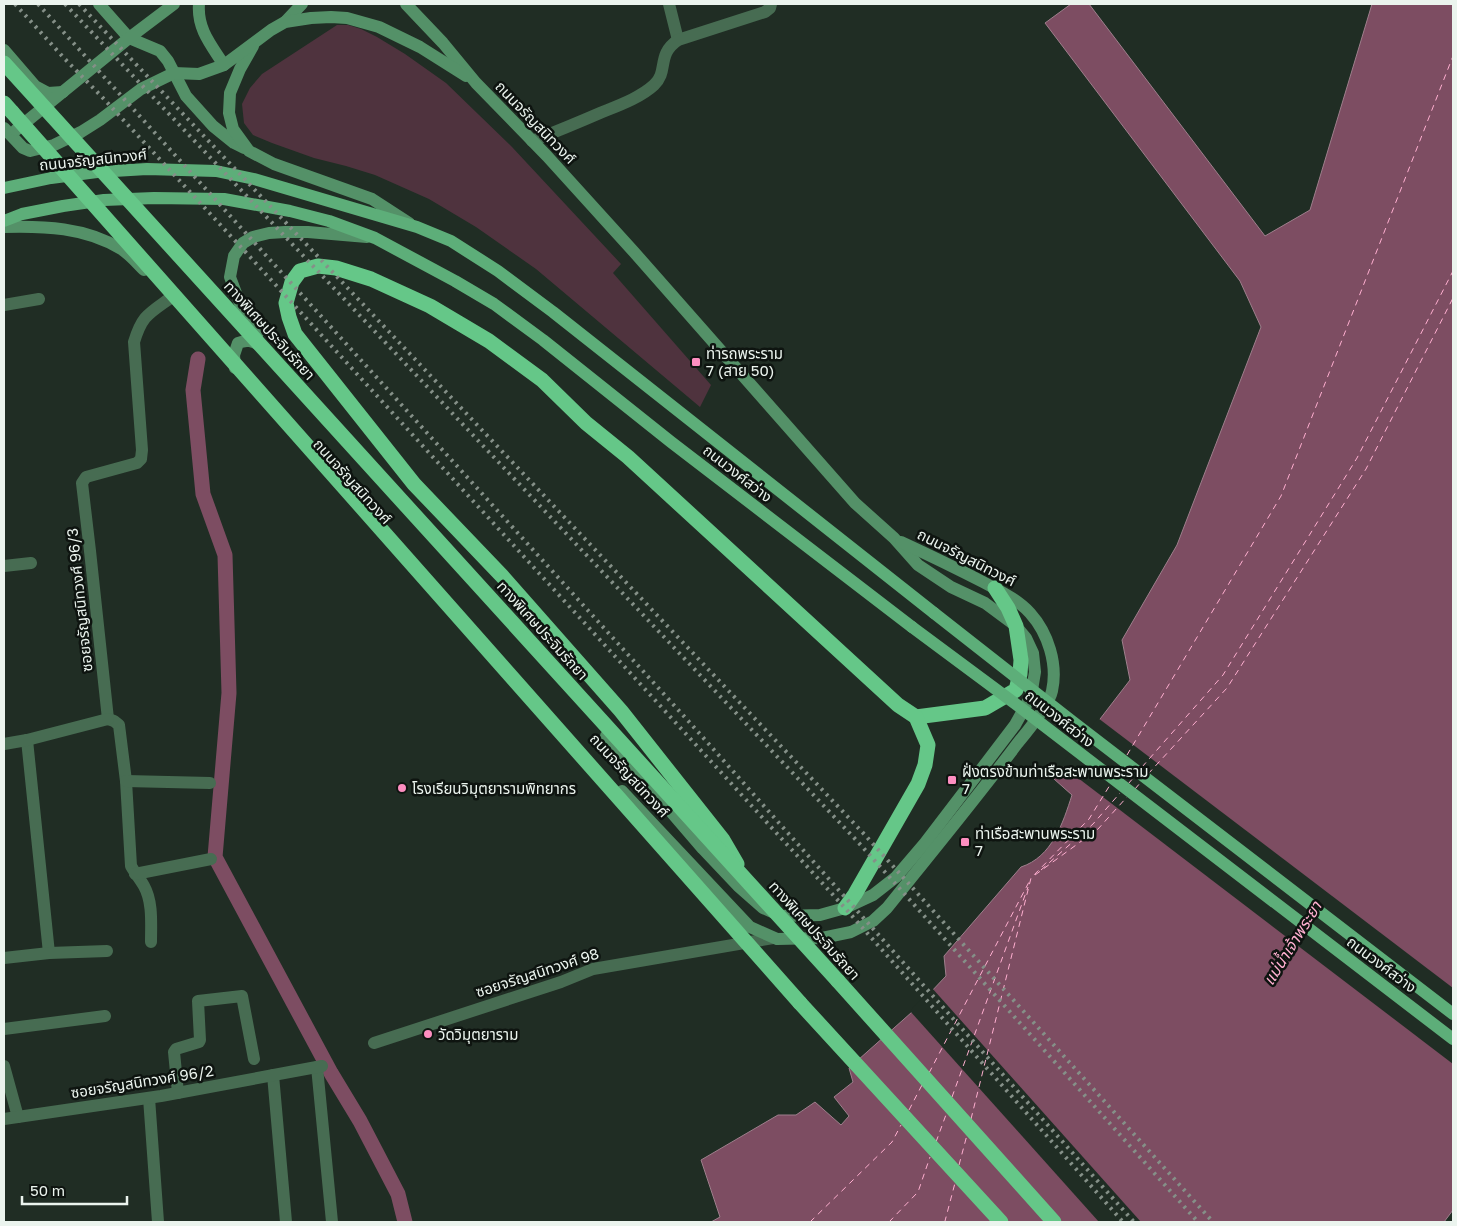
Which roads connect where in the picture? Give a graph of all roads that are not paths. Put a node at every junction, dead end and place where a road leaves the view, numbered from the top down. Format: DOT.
graph roads {
  1 [pos="98,4"];
  2 [pos="174,4"];
  3 [pos="198,4"];
  4 [pos="302,4"];
  5 [pos="406,4"];
  6 [pos="669,4"];
  7 [pos="771,4"];
  8 [pos="285,22"];
  9 [pos="128,38"];
  10 [pos="678,40"];
  11 [pos="255,41"];
  12 [pos="4,50"];
  13 [pos="4,63"];
  14 [pos="224,65"];
  15 [pos="174,73"];
  16 [pos="476,83"];
  17 [pos="63,92"];
  18 [pos="7,108"];
  19 [pos="6,134"];
  20 [pos="532,141"];
  21 [pos="249,151"];
  22 [pos="4,188"];
  23 [pos="4,221"];
  24 [pos="4,227"];
  25 [pos="417,227"];
  26 [pos="375,238"];
  27 [pos="40,299"];
  28 [pos="169,299"];
  29 [pos="4,305"];
  30 [pos="279,359"];
  31 [pos="235,372"];
  32 [pos="686,418"];
  33 [pos="671,442"];
  34 [pos="894,538"];
  35 [pos="31,563"];
  36 [pos="4,566"];
  37 [pos="996,588"];
  38 [pos="1016,626"];
  39 [pos="916,717"];
  40 [pos="108,720"];
  41 [pos="27,740"];
  42 [pos="4,744"];
  43 [pos="126,781"];
  44 [pos="210,782"];
  45 [pos="211,858"];
  46 [pos="135,874"];
  47 [pos="747,881"];
  48 [pos="844,908"];
  49 [pos="773,938"];
  50 [pos="151,942"];
  51 [pos="107,951"];
  52 [pos="49,953"];
  53 [pos="4,958"];
  54 [pos="1453,1014"];
  55 [pos="105,1016"];
  56 [pos="4,1029"];
  57 [pos="1453,1039"];
  58 [pos="374,1043"];
  59 [pos="254,1058"];
  60 [pos="4,1066"];
  61 [pos="273,1075"];
  62 [pos="178,1093"];
  63 [pos="149,1098"];
  64 [pos="18,1117"];
  65 [pos="4,1119"];
  66 [pos="158,1222"];
  67 [pos="286,1222"];
  68 [pos="332,1222"];
  69 [pos="1001,1222"];
  70 [pos="1054,1222"];
  1 -- 9 [label="main road"];
  2 -- 9 [label="main road, ถนนจรัญสนิทวงศ์"];
  3 -- 14 [label="main road"];
  4 -- 8 [label="main road"];
  5 -- 16 [label="main road, ถนนจรัญสนิทวงศ์"];
  6 -- 10 [label="street"];
  7 -- 10 [label="street"];
  8 -- 11 [label="main road, ถนนจรัญสนิทวงศ์"];
  8 -- 16 [label="main road, ถนนจรัญสนิทวงศ์"];
  9 -- 15 [label="main road"];
  9 -- 17 [label="main road, ถนนจรัญสนิทวงศ์"];
  10 -- 20 [label="street"];
  11 -- 14 [label="main road, ถนนจรัญสนิทวงศ์"];
  11 -- 21 [label="main road"];
  12 -- 17 [label="main road"];
  13 -- 47 [label="highway, ทางพิเศษประจิมรัถยา, bridge"];
  14 -- 15 [label="main road, ถนนจรัญสนิทวงศ์"];
  15 -- 19 [label="main road, ถนนจรัญสนิทวงศ์"];
  15 -- 21 [label="main road"];
  16 -- 20 [label="main road, ถนนจรัญสนิทวงศ์"];
  17 -- 19 [label="main road, ถนนจรัญสนิทวงศ์"];
  18 -- 69 [label="highway, bridge"];
  20 -- 34 [label="main road, ถนนจรัญสนิทวงศ์"];
  21 -- 25 [label="main road"];
  22 -- 25 [label="main road, ถนนจรัญสนิทวงศ์"];
  23 -- 26 [label="main road, ถนนจรัญสนิทวงศ์"];
  24 -- 28 [label="main road, ถนนจรัญสนิทวงศ์"];
  25 -- 32 [label="main road, ถนนจรัญสนิทวงศ์"];
  26 -- 30 [label="main road, ถนนจรัญสนิทวงศ์"];
  26 -- 33 [label="main road, ถนนจรัญสนิทวงศ์"];
  27 -- 29 [label="street"];
  28 -- 31 [label="main road, ถนนจรัญสนิทวงศ์"];
  28 -- 40 [label="street, ซอยจรัญสนิทวงศ์ 96/3"];
  30 -- 31 [label="main road"];
  30 -- 48 [label="main road, ถนนจรัญสนิทวงศ์"];
  31 -- 49 [label="main road, ถนนจรัญสนิทวงศ์"];
  32 -- 54 [label="main road, ถนนวงศ์สว่าง, bridge"];
  33 -- 57 [label="main road, ถนนวงศ์สว่าง, bridge"];
  34 -- 37 [label="main road, ถนนจรัญสนิทวงศ์"];
  34 -- 38 [label="main road, ถนนจรัญสนิทวงศ์"];
  35 -- 36 [label="street"];
  37 -- 38 [label="highway"];
  37 -- 49 [label="main road, ถนนจรัญสนิทวงศ์"];
  38 -- 39 [label="highway"];
  38 -- 48 [label="main road, ถนนจรัญสนิทวงศ์"];
  39 -- 47 [label="highway, bridge"];
  39 -- 48 [label="highway"];
  40 -- 41 [label="street"];
  40 -- 43 [label="street, ซอยจรัญสนิทวงศ์ 96/3"];
  41 -- 42 [label="street"];
  41 -- 52 [label="street"];
  43 -- 44 [label="street"];
  43 -- 46 [label="street, ซอยจรัญสนิทวงศ์ 96/3"];
  45 -- 46 [label="street"];
  46 -- 50 [label="street, ซอยจรัญสนิทวงศ์ 96/3"];
  47 -- 70 [label="highway, ทางพิเศษประจิมรัถยา, bridge"];
  49 -- 58 [label="street, ซอยจรัญสนิทวงศ์ 98"];
  51 -- 52 [label="street"];
  52 -- 53 [label="street"];
  55 -- 56 [label="street"];
  59 -- 62 [label="street"];
  60 -- 64 [label="street"];
  61 -- 62 [label="street, ซอยจรัญสนิทวงศ์ 96/2"];
  61 -- 67 [label="street"];
  61 -- 68 [label="street, ซอยจรัญสนิทวงศ์ 96/2"];
  62 -- 63 [label="street, ซอยจรัญสนิทวงศ์ 96/2"];
  63 -- 64 [label="street, ซอยจรัญสนิทวงศ์ 96/2"];
  63 -- 66 [label="street"];
  64 -- 65 [label="street, ซอยจรัญสนิทวงศ์ 96/2"];
}
